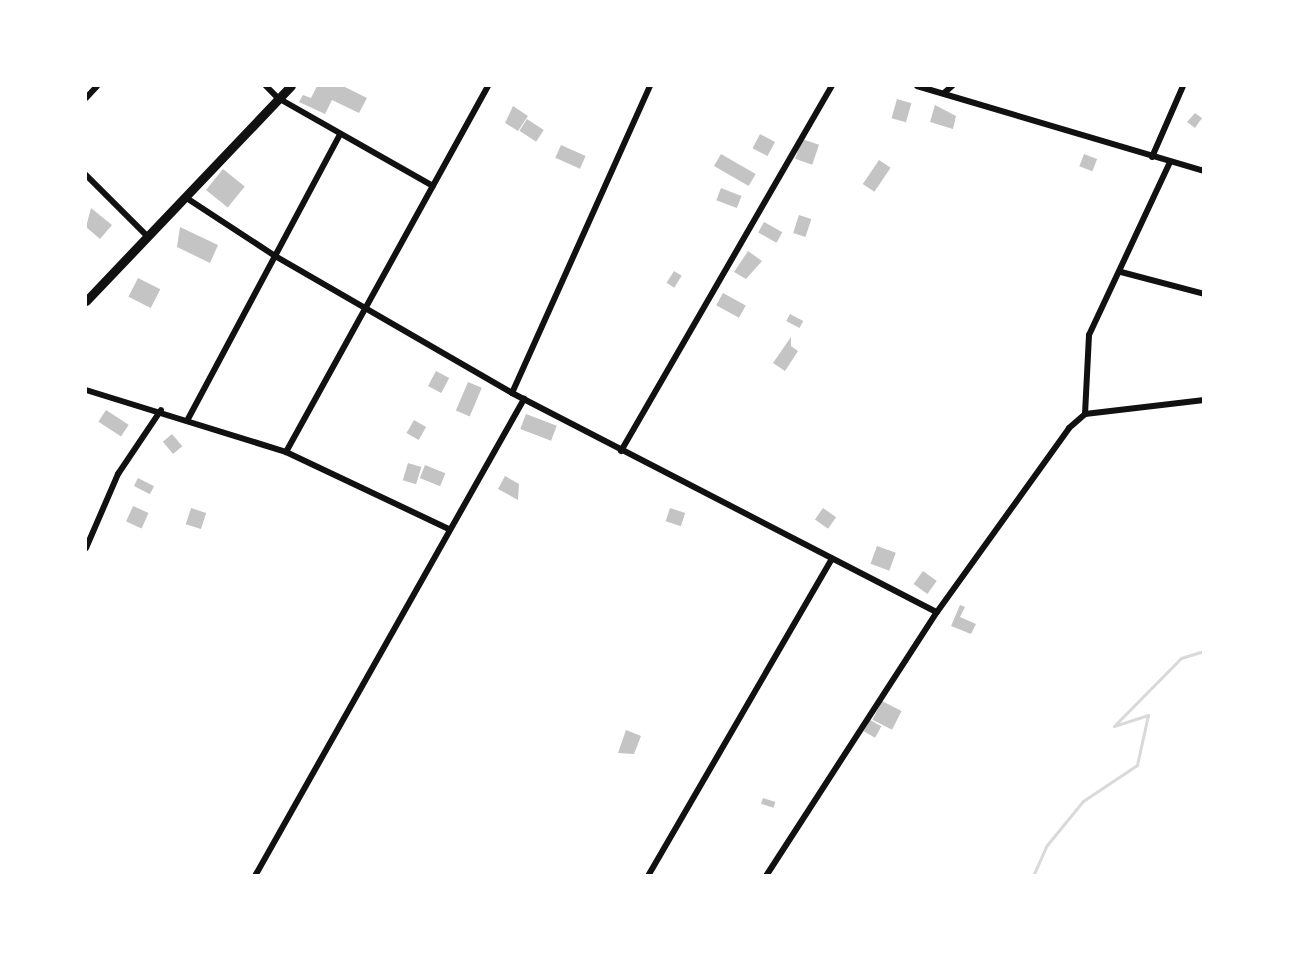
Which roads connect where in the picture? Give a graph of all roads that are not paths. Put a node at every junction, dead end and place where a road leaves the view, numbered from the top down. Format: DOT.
graph roads {
  1 [pos="97,86"];
  2 [pos="266,86"];
  3 [pos="291,86"];
  4 [pos="488,86"];
  5 [pos="650,86"];
  6 [pos="832,86"];
  7 [pos="917,86"];
  8 [pos="952,86"];
  9 [pos="1183,86"];
  10 [pos="944,93"];
  11 [pos="86,98"];
  12 [pos="278,98"];
  13 [pos="340,134"];
  14 [pos="1152,157"];
  15 [pos="1170,162"];
  16 [pos="1203,171"];
  17 [pos="86,175"];
  18 [pos="434,186"];
  19 [pos="185,197"];
  20 [pos="147,237"];
  21 [pos="275,256"];
  22 [pos="1121,272"];
  23 [pos="1203,294"];
  24 [pos="86,301"];
  25 [pos="361,306"];
  26 [pos="86,390"];
  27 [pos="512,393"];
  28 [pos="524,399"];
  29 [pos="1203,400"];
  30 [pos="161,410"];
  31 [pos="1085,414"];
  32 [pos="188,419"];
  33 [pos="621,451"];
  34 [pos="286,452"];
  35 [pos="449,529"];
  36 [pos="86,548"];
  37 [pos="832,558"];
  38 [pos="937,612"];
  39 [pos="255,876"];
  40 [pos="648,876"];
  41 [pos="766,876"];
  1 -- 11 [label="street"];
  2 -- 12 [label="street"];
  3 -- 12 [label="main road"];
  4 -- 18 [label="street"];
  5 -- 27 [label="street"];
  6 -- 33 [label="street"];
  7 -- 10 [label="street"];
  8 -- 10 [label="street"];
  9 -- 14 [label="street"];
  10 -- 14 [label="street"];
  12 -- 13 [label="street"];
  12 -- 19 [label="main road"];
  13 -- 18 [label="street"];
  13 -- 21 [label="street"];
  14 -- 15 [label="street"];
  15 -- 16 [label="street"];
  15 -- 22 [label="street"];
  17 -- 20 [label="street"];
  18 -- 25 [label="street"];
  19 -- 20 [label="main road"];
  19 -- 21 [label="street"];
  20 -- 24 [label="main road"];
  21 -- 25 [label="street"];
  21 -- 32 [label="street"];
  22 -- 23 [label="street"];
  22 -- 31 [label="street"];
  25 -- 27 [label="street"];
  25 -- 34 [label="street"];
  26 -- 30 [label="street"];
  27 -- 28 [label="street"];
  28 -- 33 [label="street"];
  28 -- 35 [label="street"];
  29 -- 31 [label="street"];
  30 -- 32 [label="street"];
  30 -- 36 [label="street"];
  31 -- 38 [label="street"];
  32 -- 34 [label="street"];
  33 -- 37 [label="street"];
  34 -- 35 [label="street"];
  35 -- 39 [label="street"];
  37 -- 38 [label="street"];
  37 -- 40 [label="street"];
  38 -- 41 [label="street"];
}
